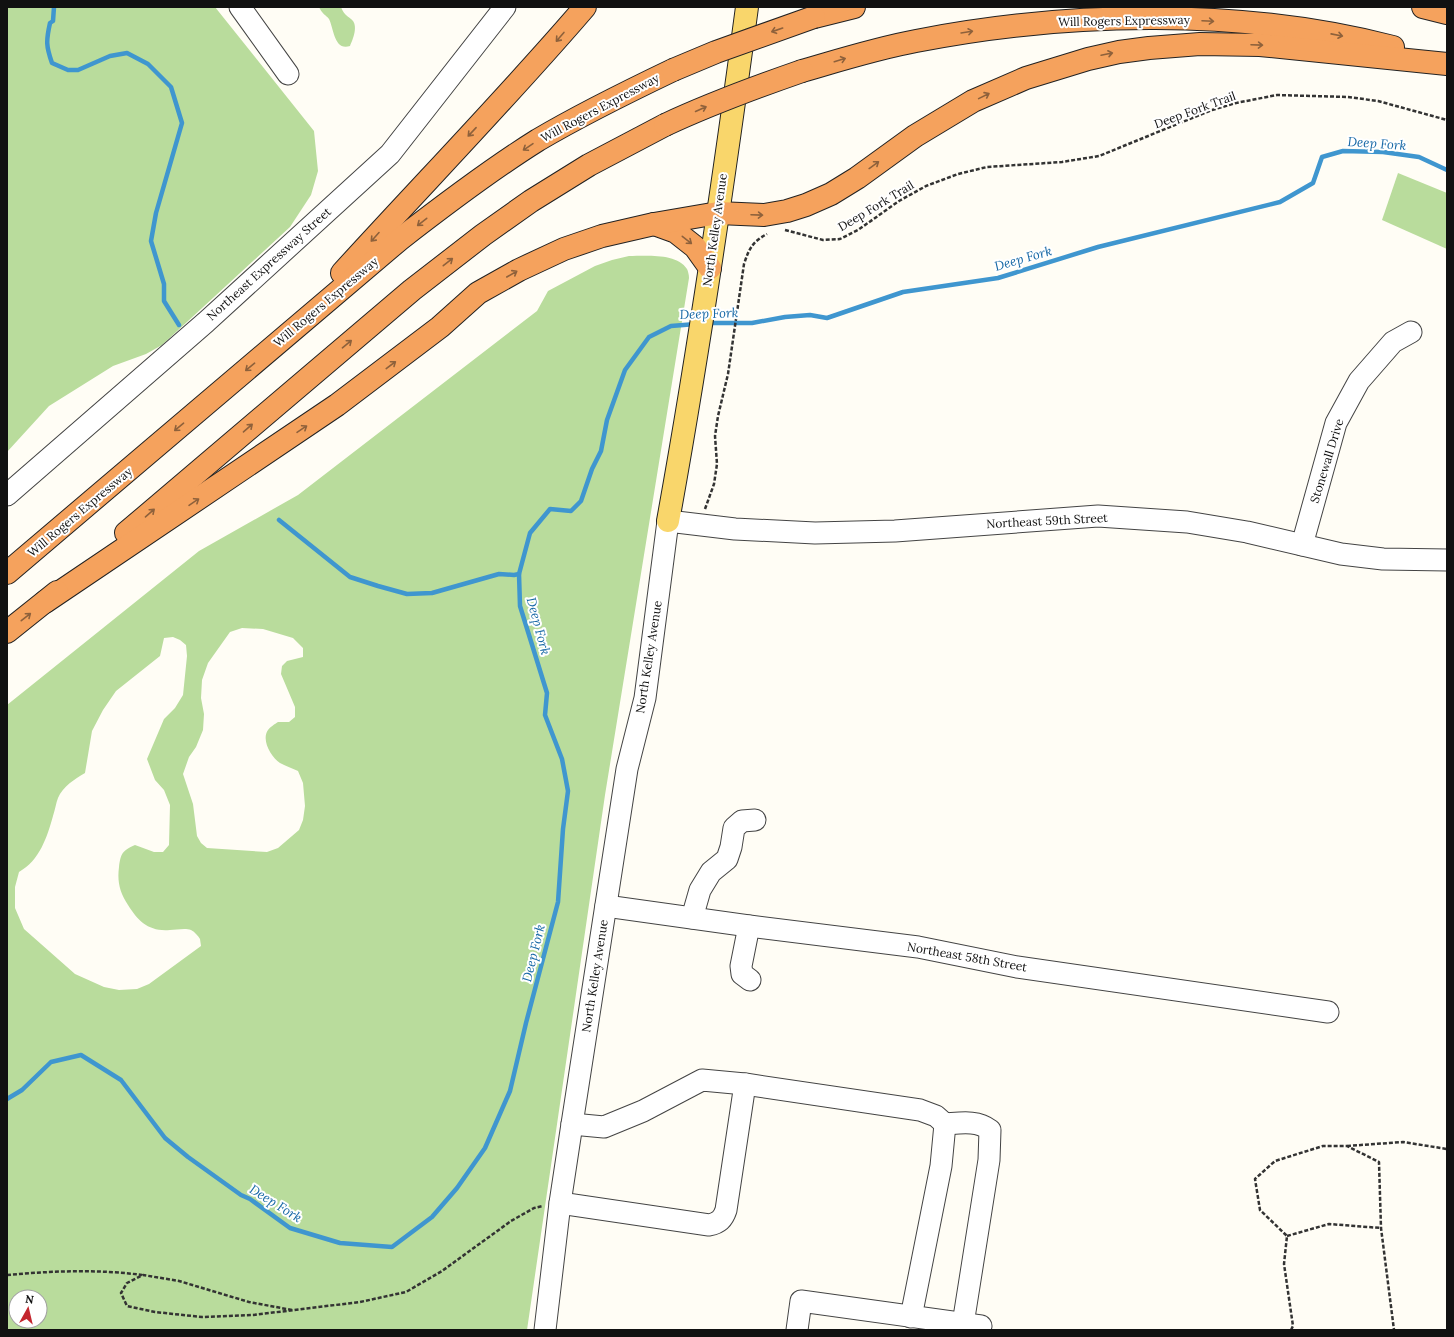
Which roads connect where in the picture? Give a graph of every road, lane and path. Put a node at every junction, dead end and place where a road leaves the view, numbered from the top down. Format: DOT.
graph roads {
  1 [pos="240,7"];
  2 [pos="505,7"];
  3 [pos="585,7"];
  4 [pos="746,7"];
  5 [pos="854,7"];
  6 [pos="1423,7"];
  7 [pos="1447,13"];
  8 [pos="1447,63"];
  9 [pos="288,74"];
  10 [pos="1447,120"];
  11 [pos="718,213"];
  12 [pos="654,224"];
  13 [pos="780,230"];
  14 [pos="768,233"];
  15 [pos="710,268"];
  16 [pos="1410,332"];
  17 [pos="279,342"];
  18 [pos="7,495"];
  19 [pos="668,521"];
  20 [pos="699,525"];
  21 [pos="1302,545"];
  22 [pos="1447,560"];
  23 [pos="7,573"];
  24 [pos="46,602"];
  25 [pos="7,632"];
  26 [pos="755,820"];
  27 [pos="606,906"];
  28 [pos="692,918"];
  29 [pos="749,926"];
  30 [pos="750,980"];
  31 [pos="1328,1012"];
  32 [pos="745,1084"];
  33 [pos="572,1124"];
  34 [pos="945,1124"];
  35 [pos="1347,1146"];
  36 [pos="1447,1149"];
  37 [pos="560,1203"];
  38 [pos="1381,1228"];
  39 [pos="1288,1236"];
  40 [pos="7,1275"];
  41 [pos="143,1275"];
  42 [pos="292,1310"];
  43 [pos="911,1317"];
  44 [pos="545,1330"];
  45 [pos="797,1330"];
  46 [pos="1292,1330"];
  47 [pos="1394,1330"];
  1 -- 9 [label="street"];
  2 -- 18 [label="street, Northeast Expressway Street"];
  3 -- 17 [label="highway, one-way"];
  4 -- 11 [label="main road, North Kelley Avenue"];
  5 -- 17 [label="highway, Will Rogers Expressway, one-way, bridge"];
  6 -- 7 [label="highway"];
  11 -- 8 [label="highway, one-way"];
  24 -- 8 [label="highway, Will Rogers Expressway, one-way, bridge"];
  10 -- 13 [label="path, Deep Fork Trail"];
  11 -- 12 [label="highway"];
  11 -- 15 [label="main road, North Kelley Avenue"];
  12 -- 15 [label="highway, one-way"];
  24 -- 12 [label="highway, one-way"];
  14 -- 20 [label="path"];
  15 -- 19 [label="main road, North Kelley Avenue"];
  16 -- 21 [label="street, Stonewall Drive"];
  17 -- 23 [label="highway, Will Rogers Expressway, one-way"];
  19 -- 20 [label="street, Northeast 59th Street"];
  19 -- 27 [label="street, North Kelley Avenue"];
  20 -- 21 [label="street, Northeast 59th Street"];
  21 -- 22 [label="street, Northeast 59th Street"];
  25 -- 24 [label="highway, one-way"];
  26 -- 28 [label="street"];
  27 -- 28 [label="street, Northeast 58th Street"];
  27 -- 33 [label="street, North Kelley Avenue"];
  28 -- 29 [label="street, Northeast 58th Street"];
  29 -- 30 [label="street"];
  29 -- 31 [label="street, Northeast 58th Street"];
  32 -- 33 [label="street"];
  32 -- 34 [label="street"];
  32 -- 37 [label="street"];
  33 -- 37 [label="street, North Kelley Avenue"];
  34 -- 43 [label="street"];
  34 -- 43 [label="street"];
  35 -- 36 [label="path"];
  35 -- 38 [label="path"];
  35 -- 39 [label="path"];
  37 -- 42 [label="path"];
  37 -- 44 [label="street, North Kelley Avenue"];
  38 -- 39 [label="path"];
  38 -- 47 [label="path"];
  39 -- 46 [label="path"];
  40 -- 41 [label="path"];
  41 -- 42 [label="path"];
  41 -- 42 [label="path"];
  43 -- 45 [label="street"];
}
